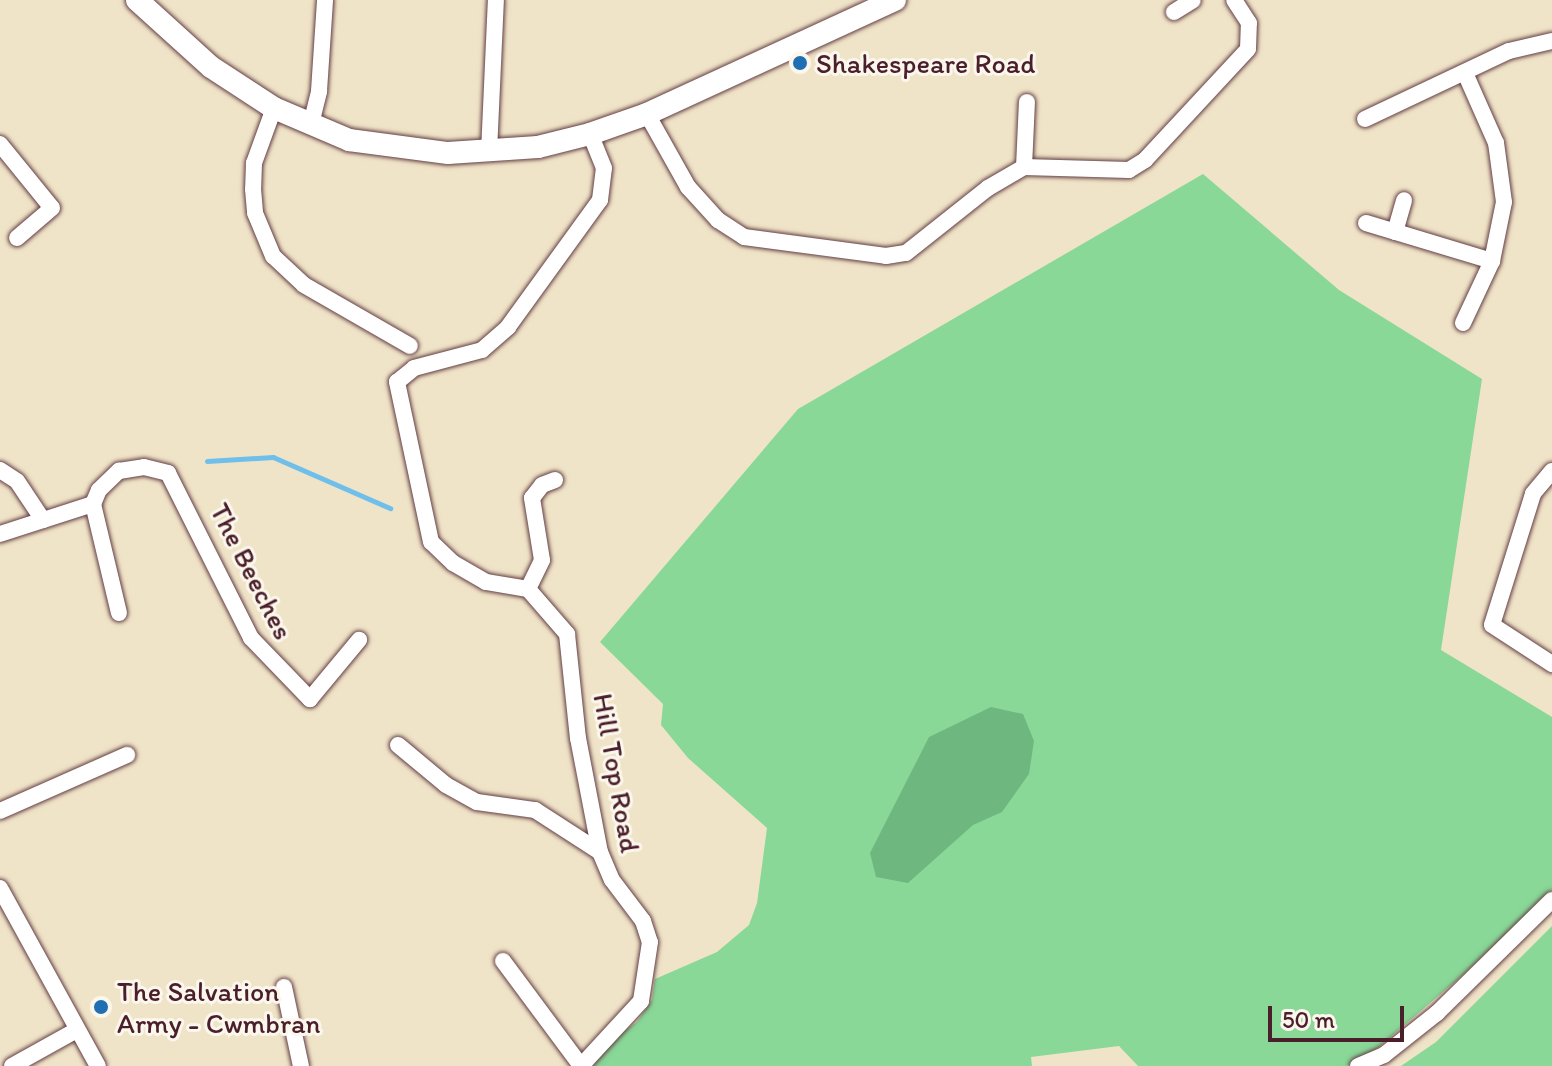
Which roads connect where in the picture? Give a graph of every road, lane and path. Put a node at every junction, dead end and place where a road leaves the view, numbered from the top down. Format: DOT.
graph roads {
  1 [pos="137,0"];
  2 [pos="325,0"];
  3 [pos="496,0"];
  4 [pos="1193,0"];
  5 [pos="1234,0"];
  6 [pos="890,1"];
  7 [pos="1174,12"];
  8 [pos="1552,41"];
  9 [pos="1465,73"];
  10 [pos="1027,102"];
  11 [pos="274,108"];
  12 [pos="647,114"];
  13 [pos="1365,119"];
  14 [pos="311,124"];
  15 [pos="590,134"];
  16 [pos="0,144"];
  17 [pos="489,152"];
  18 [pos="1024,167"];
  19 [pos="1404,200"];
  20 [pos="1366,223"];
  21 [pos="1395,232"];
  22 [pos="17,238"];
  23 [pos="1492,261"];
  24 [pos="1463,323"];
  25 [pos="410,346"];
  26 [pos="0,470"];
  27 [pos="1552,471"];
  28 [pos="555,480"];
  29 [pos="93,504"];
  30 [pos="43,520"];
  31 [pos="0,534"];
  32 [pos="528,589"];
  33 [pos="119,613"];
  34 [pos="359,640"];
  35 [pos="1552,664"];
  36 [pos="398,745"];
  37 [pos="127,755"];
  38 [pos="0,811"];
  39 [pos="600,852"];
  40 [pos="0,888"];
  41 [pos="1552,900"];
  42 [pos="503,961"];
  43 [pos="284,987"];
  44 [pos="75,1031"];
  45 [pos="12,1066"];
  46 [pos="98,1066"];
  47 [pos="301,1066"];
  48 [pos="581,1066"];
  49 [pos="1358,1066"];
  1 -- 11 [label="street"];
  2 -- 14 [label="street"];
  3 -- 17 [label="street"];
  4 -- 7 [label="street"];
  5 -- 18 [label="street"];
  6 -- 12 [label="street"];
  8 -- 9 [label="street"];
  9 -- 13 [label="street"];
  9 -- 23 [label="street"];
  10 -- 18 [label="street"];
  11 -- 14 [label="street"];
  11 -- 25 [label="street"];
  12 -- 15 [label="street"];
  12 -- 18 [label="street"];
  14 -- 17 [label="street"];
  15 -- 17 [label="street"];
  15 -- 32 [label="street"];
  16 -- 22 [label="street"];
  19 -- 21 [label="street"];
  20 -- 21 [label="street"];
  21 -- 23 [label="street"];
  23 -- 24 [label="street"];
  26 -- 30 [label="street"];
  27 -- 35 [label="street"];
  28 -- 32 [label="street"];
  29 -- 30 [label="street"];
  29 -- 33 [label="street"];
  29 -- 34 [label="street, The Beeches"];
  30 -- 31 [label="street"];
  32 -- 39 [label="street, Hill Top Road"];
  36 -- 39 [label="street"];
  37 -- 38 [label="street"];
  39 -- 48 [label="street, Hill Top Road"];
  40 -- 44 [label="street"];
  41 -- 49 [label="street"];
  42 -- 48 [label="street, Hill Top Road"];
  43 -- 47 [label="street"];
  44 -- 45 [label="street"];
  44 -- 46 [label="street"];
}
